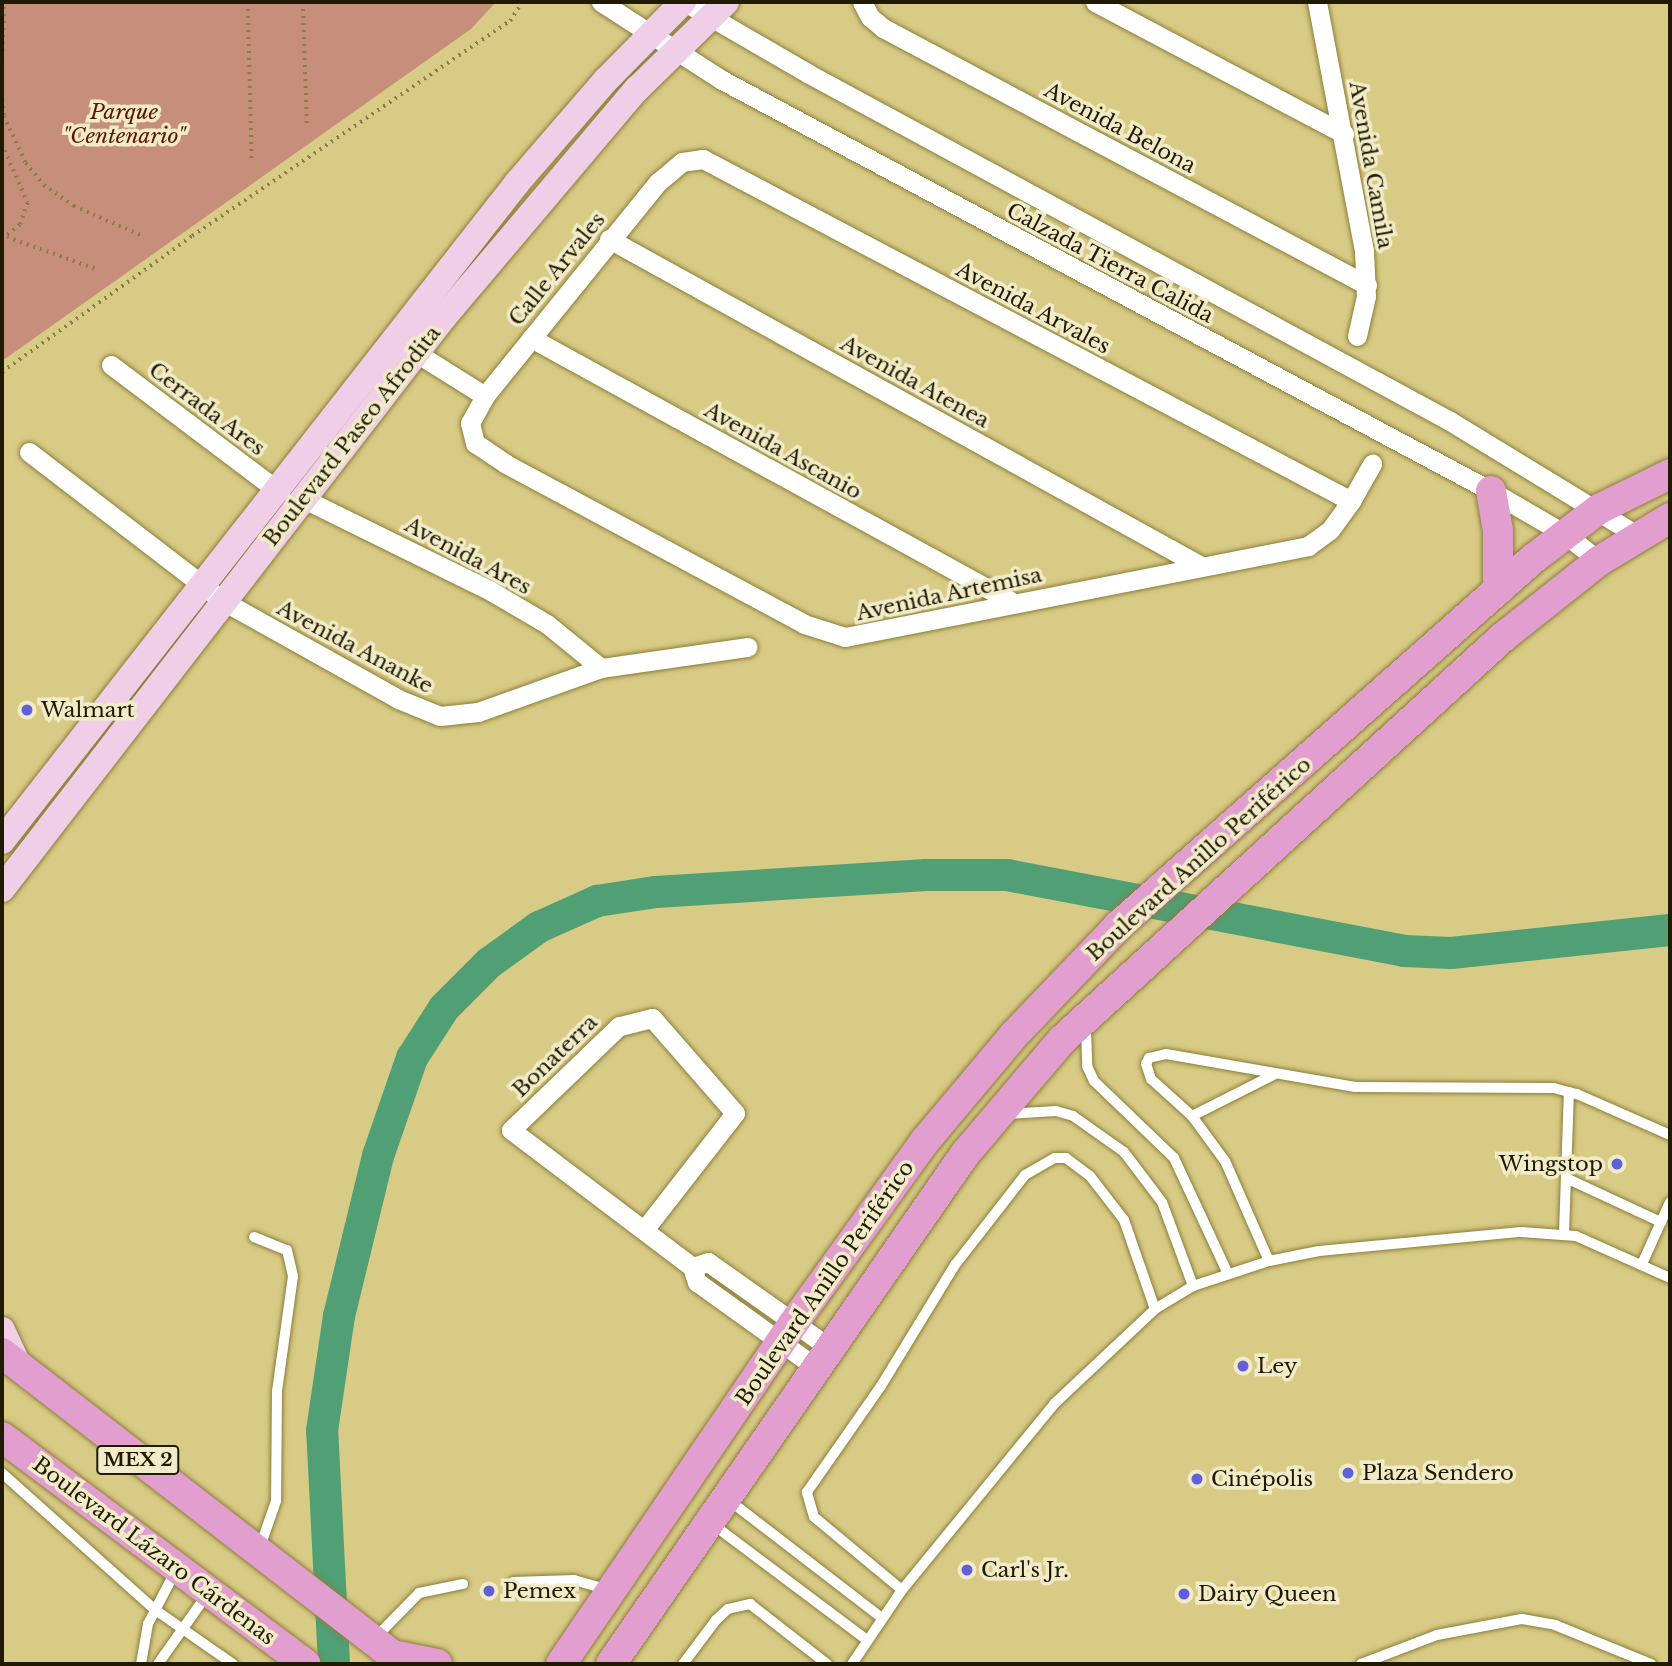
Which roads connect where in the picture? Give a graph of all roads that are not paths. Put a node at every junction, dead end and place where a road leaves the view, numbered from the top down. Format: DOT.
graph roads {
  1 [pos="601,2"];
  2 [pos="684,2"];
  3 [pos="862,2"];
  4 [pos="1095,2"];
  5 [pos="1317,2"];
  6 [pos="717,9"];
  7 [pos="650,34"];
  8 [pos="675,50"];
  9 [pos="1344,134"];
  10 [pos="693,158"];
  11 [pos="610,239"];
  12 [pos="1367,285"];
  13 [pos="1357,335"];
  14 [pos="531,338"];
  15 [pos="405,345"];
  16 [pos="111,365"];
  17 [pos="485,396"];
  18 [pos="470,423"];
  19 [pos="29,452"];
  20 [pos="1372,464"];
  21 [pos="1670,474"];
  22 [pos="277,490"];
  23 [pos="1492,491"];
  24 [pos="304,499"];
  25 [pos="1351,501"];
  26 [pos="1599,509"];
  27 [pos="1670,518"];
  28 [pos="1564,534"];
  29 [pos="1637,535"];
  30 [pos="1600,561"];
  31 [pos="1199,565"];
  32 [pos="201,587"];
  33 [pos="1498,590"];
  34 [pos="223,601"];
  35 [pos="1014,603"];
  36 [pos="747,647"];
  37 [pos="601,668"];
  38 [pos="2,841"];
  39 [pos="2,889"];
  40 [pos="1088,1013"];
  41 [pos="1273,1075"];
  42 [pos="1569,1092"];
  43 [pos="996,1115"];
  44 [pos="1192,1116"];
  45 [pos="1670,1135"];
  46 [pos="1566,1178"];
  47 [pos="1670,1202"];
  48 [pos="1661,1223"];
  49 [pos="644,1230"];
  50 [pos="1564,1233"];
  51 [pos="254,1237"];
  52 [pos="1269,1262"];
  53 [pos="1642,1264"];
  54 [pos="692,1267"];
  55 [pos="1228,1274"];
  56 [pos="1670,1278"];
  57 [pos="1193,1286"];
  58 [pos="752,1294"];
  59 [pos="1154,1309"];
  60 [pos="738,1312"];
  61 [pos="2,1330"];
  62 [pos="787,1334"];
  63 [pos="820,1356"];
  64 [pos="10,1360"];
  65 [pos="2,1437"];
  66 [pos="2,1473"];
  67 [pos="716,1508"];
  68 [pos="267,1559"];
  69 [pos="178,1567"];
  70 [pos="513,1582"];
  71 [pos="463,1584"];
  72 [pos="901,1590"];
  73 [pos="208,1591"];
  74 [pos="612,1591"];
  75 [pos="154,1609"];
  76 [pos="882,1618"];
  77 [pos="184,1632"];
  78 [pos="631,1634"];
  79 [pos="580,1637"];
  80 [pos="867,1640"];
  81 [pos="390,1653"];
  82 [pos="141,1664"];
  83 [pos="158,1664"];
  84 [pos="233,1664"];
  85 [pos="305,1664"];
  86 [pos="437,1664"];
  87 [pos="536,1664"];
  88 [pos="561,1664"];
  89 [pos="611,1664"];
  90 [pos="622,1664"];
  91 [pos="683,1664"];
  92 [pos="827,1664"];
  93 [pos="852,1664"];
  94 [pos="1361,1664"];
  95 [pos="1651,1664"];
  1 -- 7 [label="street, Calzada Tierra Calida"];
  2 -- 6 [label="street, Calzada Tierra Calida"];
  2 -- 7 [label="street, Boulevard Paseo Afrodita"];
  3 -- 12 [label="street, Avenida Belona"];
  4 -- 9 [label="street"];
  5 -- 9 [label="street, Avenida Camila"];
  6 -- 8 [label="street, Boulevard Paseo Afrodita"];
  6 -- 26 [label="street, Calzada Tierra Calida"];
  7 -- 8 [label="street, Calzada Tierra Calida"];
  7 -- 15 [label="street, Boulevard Paseo Afrodita"];
  8 -- 15 [label="street, Boulevard Paseo Afrodita"];
  8 -- 23 [label="street, Calzada Tierra Calida"];
  9 -- 12 [label="street, Avenida Camila"];
  10 -- 11 [label="street, Calle Arvales"];
  10 -- 25 [label="street, Avenida Arvales"];
  11 -- 14 [label="street, Calle Arvales"];
  11 -- 31 [label="street, Avenida Atenea"];
  12 -- 13 [label="street, Avenida Camila"];
  14 -- 17 [label="street, Calle Arvales"];
  14 -- 35 [label="street, Avenida Ascanio"];
  15 -- 17 [label="street"];
  15 -- 22 [label="street, Boulevard Paseo Afrodita"];
  15 -- 24 [label="street, Boulevard Paseo Afrodita"];
  16 -- 22 [label="street, Cerrada Ares"];
  17 -- 18 [label="street, Calle Arvales"];
  18 -- 35 [label="street, Avenida Artemisa"];
  19 -- 32 [label="street, Avenida Ananke"];
  20 -- 25 [label="street, Avenida Artemisa"];
  21 -- 26 [label="main road, Boulevard Anillo Periférico"];
  22 -- 32 [label="street, Boulevard Paseo Afrodita"];
  23 -- 28 [label="street, Calzada Tierra Calida"];
  23 -- 33 [label="main road"];
  24 -- 34 [label="street, Boulevard Paseo Afrodita"];
  24 -- 37 [label="street, Avenida Ares"];
  25 -- 31 [label="street, Avenida Artemisa"];
  26 -- 28 [label="main road, Boulevard Anillo Periférico"];
  26 -- 29 [label="street, Calzada Tierra Calida"];
  27 -- 29 [label="main road, Boulevard Anillo Periférico"];
  28 -- 30 [label="street, Calzada Tierra Calida"];
  28 -- 33 [label="main road, Boulevard Anillo Periférico"];
  29 -- 30 [label="main road, Boulevard Anillo Periférico"];
  30 -- 40 [label="main road, Boulevard Anillo Periférico"];
  31 -- 35 [label="street, Avenida Artemisa"];
  32 -- 34 [label="street, Avenida Ananke"];
  32 -- 38 [label="street, Boulevard Paseo Afrodita"];
  33 -- 62 [label="main road, Boulevard Anillo Periférico"];
  34 -- 37 [label="street, Avenida Ananke"];
  34 -- 39 [label="street, Boulevard Paseo Afrodita"];
  36 -- 37 [label="street, Avenida Ananke"];
  40 -- 43 [label="main road, Boulevard Anillo Periférico"];
  40 -- 55 [label="lane"];
  41 -- 42 [label="lane"];
  41 -- 44 [label="lane"];
  41 -- 44 [label="lane"];
  42 -- 45 [label="lane"];
  42 -- 46 [label="lane"];
  43 -- 57 [label="lane"];
  43 -- 63 [label="main road, Boulevard Anillo Periférico"];
  44 -- 52 [label="lane"];
  46 -- 48 [label="lane"];
  46 -- 50 [label="lane"];
  47 -- 48 [label="lane"];
  48 -- 53 [label="lane"];
  49 -- 49 [label="street, Bonaterra"];
  49 -- 54 [label="street, Bonaterra"];
  50 -- 52 [label="lane"];
  50 -- 53 [label="lane"];
  51 -- 68 [label="lane"];
  52 -- 55 [label="lane"];
  53 -- 56 [label="lane"];
  54 -- 58 [label="street"];
  54 -- 60 [label="street"];
  55 -- 57 [label="lane"];
  57 -- 59 [label="lane"];
  58 -- 60 [label="street"];
  58 -- 62 [label="street"];
  59 -- 72 [label="lane"];
  59 -- 72 [label="lane"];
  60 -- 62 [label="street"];
  61 -- 64 [label="street"];
  62 -- 63 [label="street"];
  62 -- 74 [label="main road, Boulevard Anillo Periférico"];
  63 -- 67 [label="main road, Boulevard Anillo Periférico"];
  64 -- 68 [label="main road, MEX 2"];
  65 -- 69 [label="main road, Boulevard Lázaro Cárdenas / MEX 2"];
  66 -- 75 [label="lane"];
  67 -- 76 [label="lane"];
  67 -- 78 [label="main road, Boulevard Anillo Periférico"];
  67 -- 80 [label="lane"];
  68 -- 81 [label="main road, MEX 2"];
  69 -- 73 [label="main road, Boulevard Lázaro Cárdenas / MEX 2"];
  69 -- 75 [label="lane"];
  70 -- 74 [label="lane"];
  71 -- 81 [label="lane"];
  72 -- 76 [label="lane"];
  73 -- 77 [label="lane"];
  73 -- 85 [label="main road, Boulevard Lázaro Cárdenas / MEX 2"];
  74 -- 79 [label="main road, Boulevard Anillo Periférico"];
  75 -- 77 [label="lane"];
  75 -- 82 [label="lane"];
  76 -- 80 [label="lane"];
  77 -- 83 [label="lane"];
  77 -- 84 [label="lane"];
  78 -- 89 [label="main road, Boulevard Anillo Periférico"];
  78 -- 90 [label="main road"];
  79 -- 87 [label="main road"];
  79 -- 88 [label="main road, Boulevard Anillo Periférico"];
  80 -- 93 [label="lane"];
  81 -- 86 [label="main road"];
  91 -- 92 [label="lane"];
  94 -- 95 [label="lane"];
}
